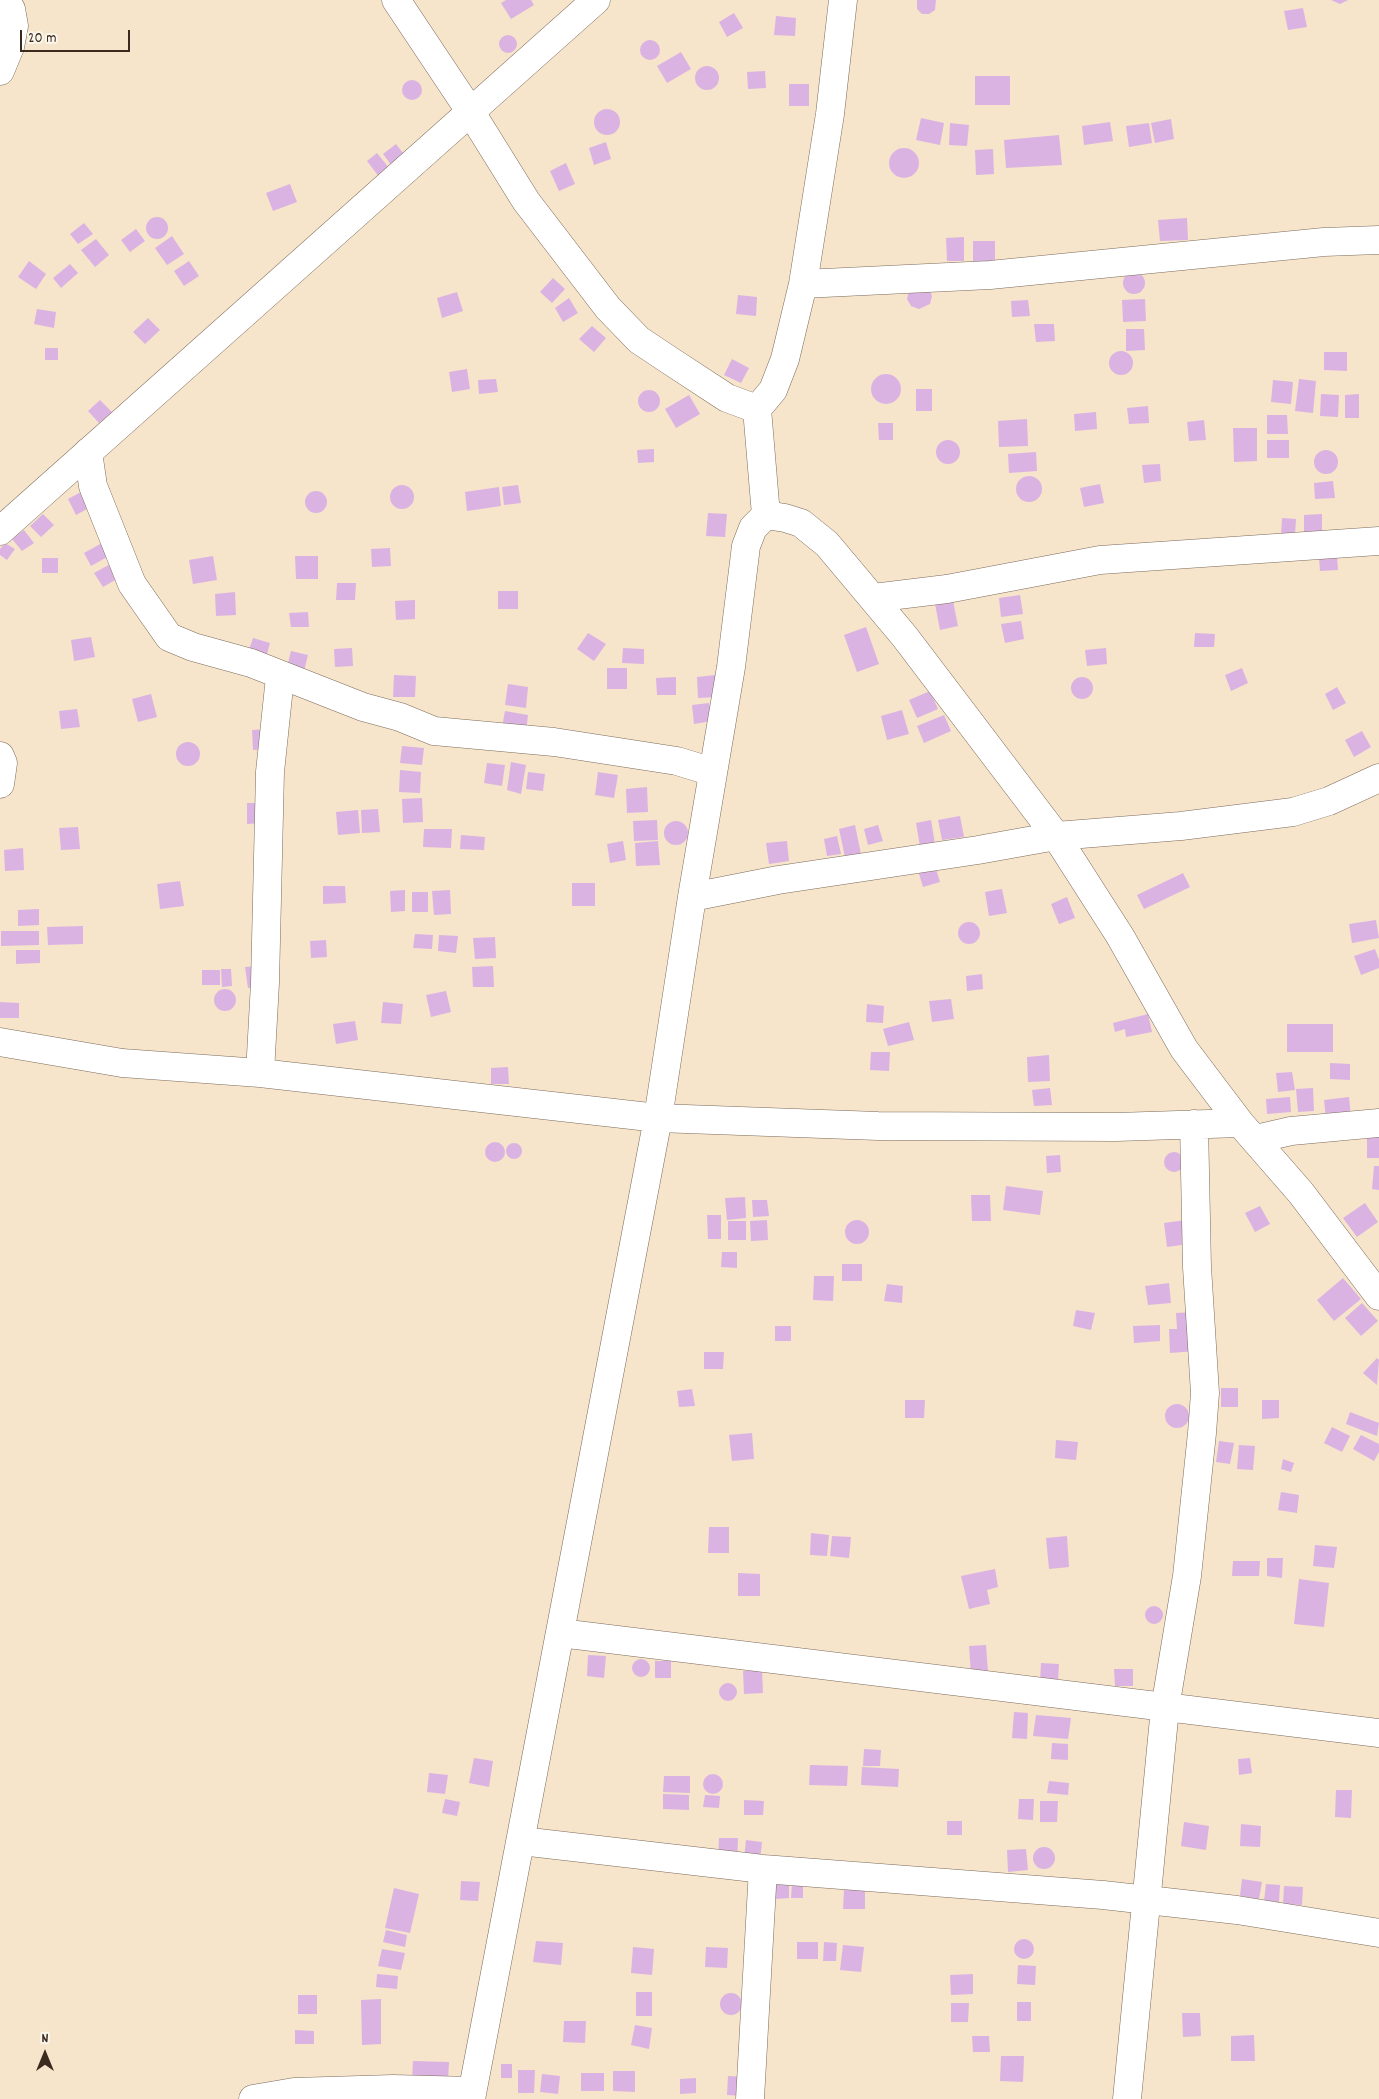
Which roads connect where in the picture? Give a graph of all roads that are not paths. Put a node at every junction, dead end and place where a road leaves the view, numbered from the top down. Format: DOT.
graph roads {
  1 [pos="4,0"];
  2 [pos="396,0"];
  3 [pos="596,0"];
  4 [pos="843,0"];
  5 [pos="0,71"];
  6 [pos="470,111"];
  7 [pos="1379,240"];
  8 [pos="803,284"];
  9 [pos="757,409"];
  10 [pos="88,452"];
  11 [pos="766,515"];
  12 [pos="0,530"];
  13 [pos="1379,540"];
  14 [pos="873,598"];
  15 [pos="280,677"];
  16 [pos="0,756"];
  17 [pos="713,772"];
  18 [pos="1379,778"];
  19 [pos="0,784"];
  20 [pos="1056,836"];
  21 [pos="692,897"];
  22 [pos="0,1042"];
  23 [pos="260,1074"];
  24 [pos="658,1118"];
  25 [pos="1379,1123"];
  26 [pos="1194,1124"];
  27 [pos="1248,1131"];
  28 [pos="1379,1296"];
  29 [pos="560,1633"];
  30 [pos="1165,1708"];
  31 [pos="1379,1733"];
  32 [pos="521,1841"];
  33 [pos="763,1869"];
  34 [pos="1148,1900"];
  35 [pos="1379,1933"];
  36 [pos="471,2095"];
  37 [pos="253,2099"];
  38 [pos="750,2099"];
  39 [pos="1127,2099"];
  1 -- 5 [label="street"];
  2 -- 6 [label="street"];
  3 -- 6 [label="street"];
  4 -- 8 [label="street"];
  6 -- 9 [label="street"];
  6 -- 10 [label="street"];
  7 -- 8 [label="street"];
  8 -- 9 [label="street"];
  9 -- 11 [label="street"];
  10 -- 12 [label="street"];
  10 -- 15 [label="street"];
  11 -- 14 [label="street"];
  11 -- 17 [label="street"];
  13 -- 14 [label="street"];
  14 -- 20 [label="street"];
  15 -- 17 [label="street"];
  15 -- 23 [label="street"];
  16 -- 19 [label="street"];
  17 -- 21 [label="street"];
  18 -- 20 [label="street"];
  20 -- 21 [label="street"];
  20 -- 27 [label="street"];
  21 -- 24 [label="street"];
  22 -- 23 [label="street"];
  23 -- 24 [label="street"];
  24 -- 26 [label="street"];
  24 -- 29 [label="street"];
  25 -- 27 [label="street"];
  26 -- 27 [label="street"];
  26 -- 30 [label="street"];
  27 -- 28 [label="street"];
  29 -- 30 [label="street"];
  29 -- 32 [label="street"];
  30 -- 31 [label="street"];
  30 -- 34 [label="street"];
  32 -- 33 [label="street"];
  32 -- 36 [label="street"];
  33 -- 34 [label="street"];
  33 -- 38 [label="street"];
  34 -- 35 [label="street"];
  34 -- 39 [label="street"];
  36 -- 37 [label="street"];
}
